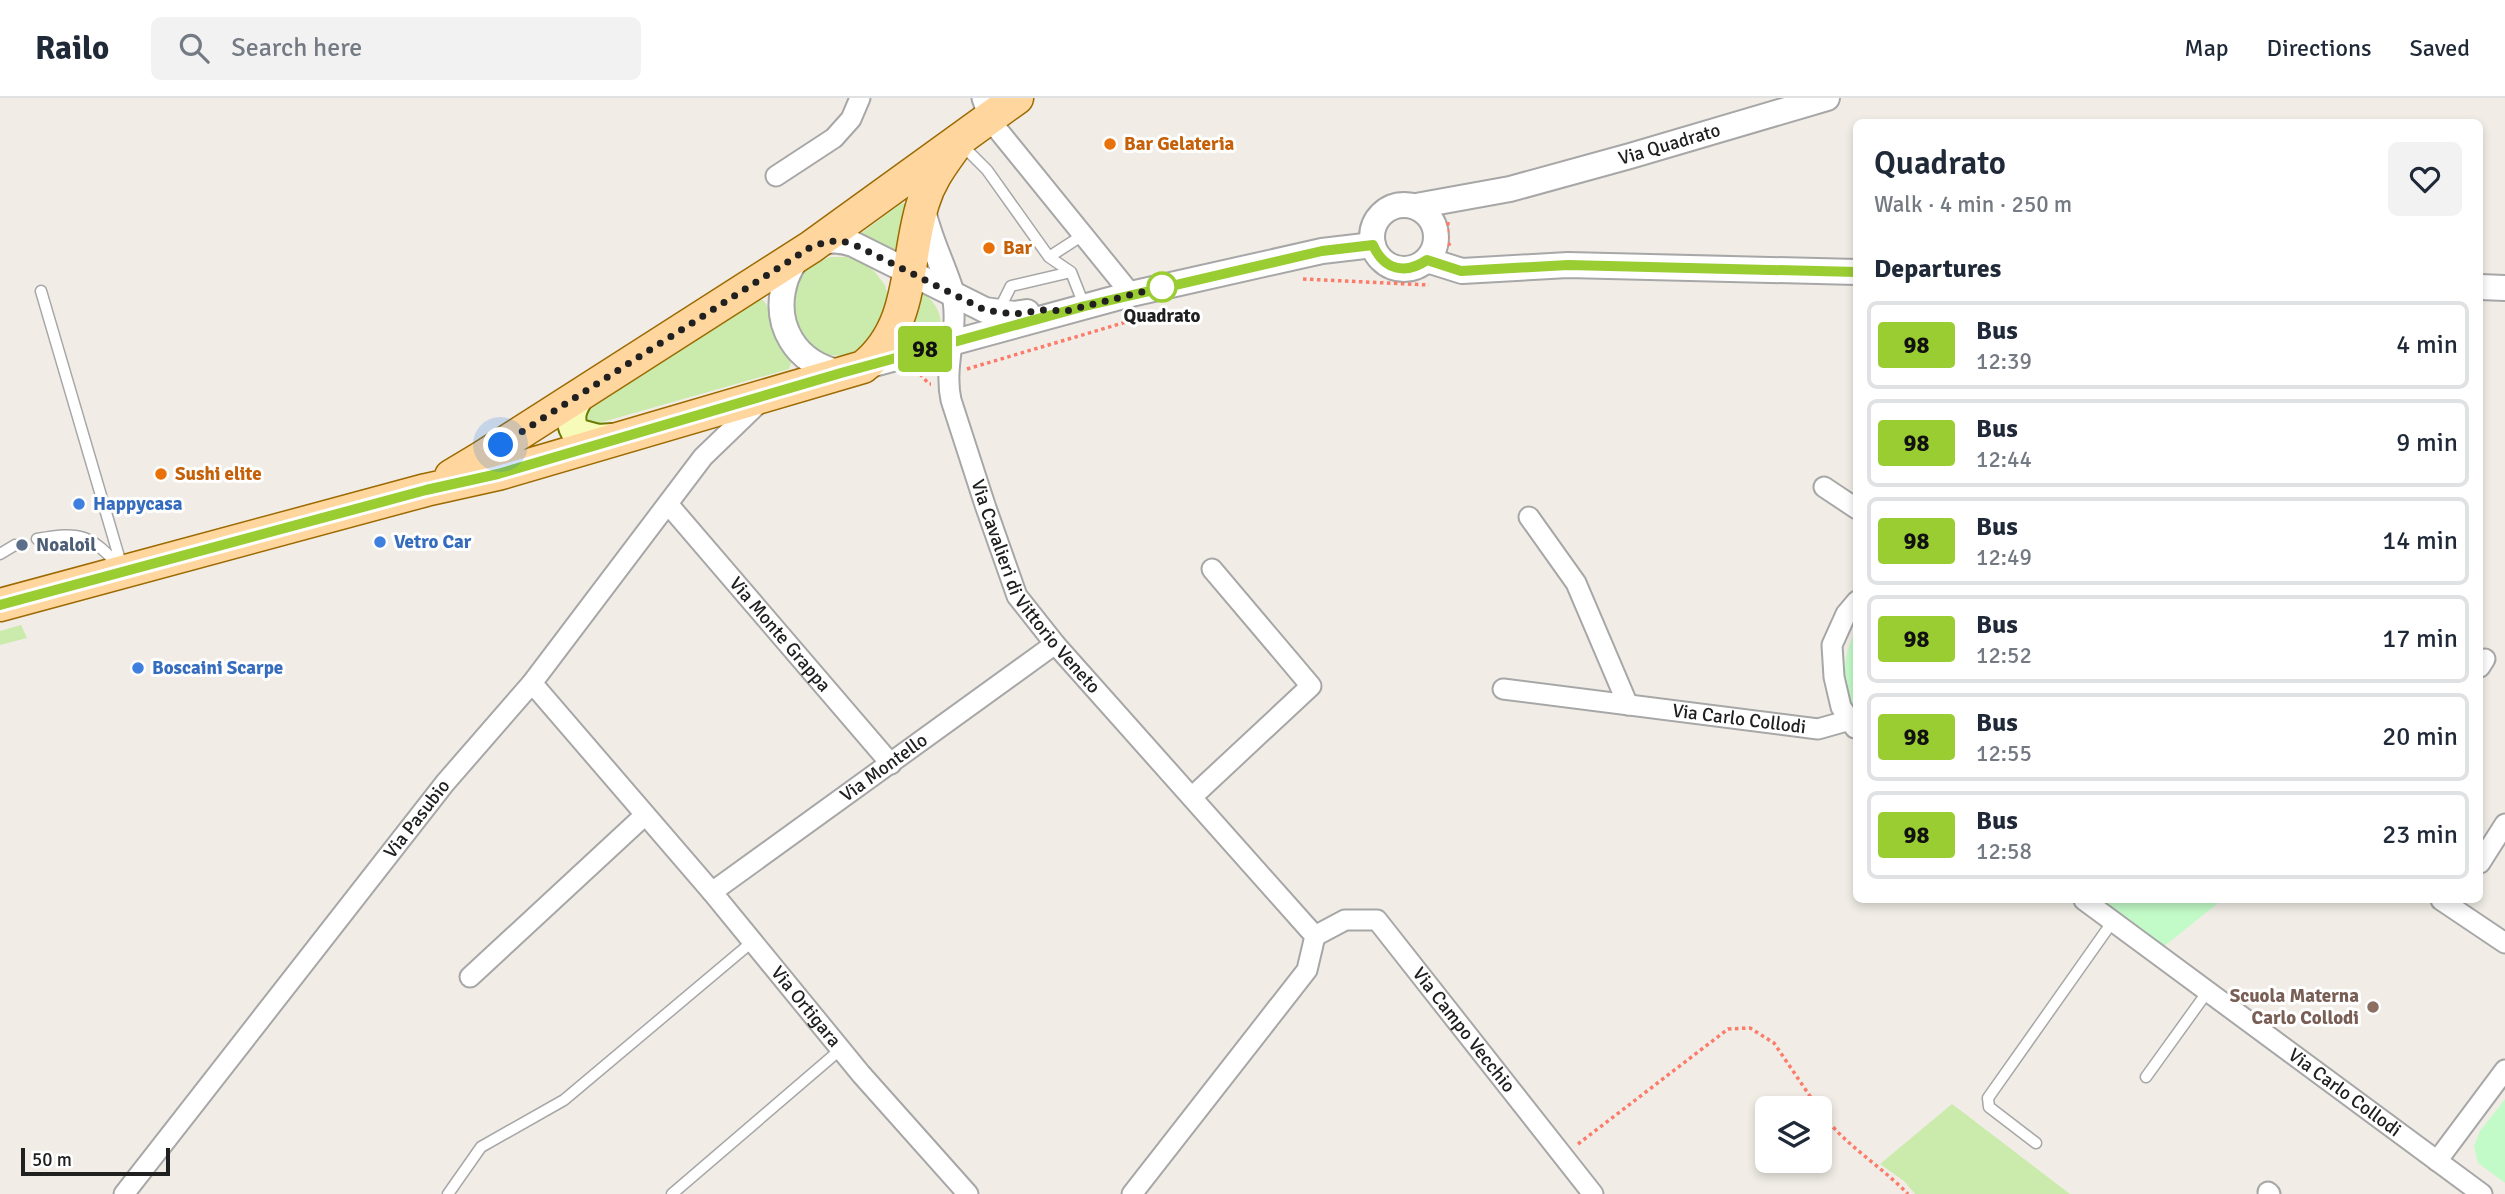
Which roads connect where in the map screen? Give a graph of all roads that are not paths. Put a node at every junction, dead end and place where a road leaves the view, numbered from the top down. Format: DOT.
graph roads {
  1 [pos="860,98"];
  2 [pos="1017,98"];
  3 [pos="1828,98"];
  4 [pos="985,108"];
  5 [pos="958,142"];
  6 [pos="776,176"];
  7 [pos="1510,189"];
  8 [pos="922,205"];
  9 [pos="1416,206"];
  10 [pos="1435,227"];
  11 [pos="1083,235"];
  12 [pos="1373,245"];
  13 [pos="811,247"];
  14 [pos="1049,257"];
  15 [pos="1427,260"];
  16 [pos="909,271"];
  17 [pos="1071,272"];
  18 [pos="1853,272"];
  19 [pos="2483,287"];
  20 [pos="2505,288"];
  21 [pos="41,291"];
  22 [pos="951,291"];
  23 [pos="1131,294"];
  24 [pos="1075,309"];
  25 [pos="998,313"];
  26 [pos="953,341"];
  27 [pos="852,370"];
  28 [pos="580,394"];
  29 [pos="769,394"];
  30 [pos="697,415"];
  31 [pos="621,438"];
  32 [pos="712,447"];
  33 [pos="1824,487"];
  34 [pos="426,490"];
  35 [pos="668,504"];
  36 [pos="1853,506"];
  37 [pos="1529,517"];
  38 [pos="37,539"];
  39 [pos="15,545"];
  40 [pos="0,554"];
  41 [pos="1212,569"];
  42 [pos="123,571"];
  43 [pos="0,605"];
  44 [pos="1853,606"];
  45 [pos="1055,644"];
  46 [pos="532,683"];
  47 [pos="1503,689"];
  48 [pos="1628,705"];
  49 [pos="1853,726"];
  50 [pos="891,764"];
  51 [pos="1192,797"];
  52 [pos="645,815"];
  53 [pos="2505,824"];
  54 [pos="2483,858"];
  55 [pos="712,892"];
  56 [pos="2088,903"];
  57 [pos="2450,903"];
  58 [pos="2113,921"];
  59 [pos="1315,936"];
  60 [pos="752,942"];
  61 [pos="2505,943"];
  62 [pos="470,977"];
  63 [pos="2208,991"];
  64 [pos="841,1049"];
  65 [pos="2505,1070"];
  66 [pos="2146,1077"];
  67 [pos="2036,1143"];
  68 [pos="2437,1161"];
  69 [pos="124,1194"];
  70 [pos="448,1194"];
  71 [pos="672,1194"];
  72 [pos="968,1194"];
  73 [pos="1132,1194"];
  74 [pos="1592,1194"];
  75 [pos="2482,1194"];
  1 -- 6 [label="street"];
  2 -- 4 [label="main road"];
  3 -- 7 [label="street, Via Quadrato"];
  4 -- 5 [label="main road"];
  4 -- 11 [label="street"];
  5 -- 8 [label="main road"];
  5 -- 13 [label="main road"];
  5 -- 14 [label="lane"];
  7 -- 9 [label="street, Via Quadrato"];
  7 -- 10 [label="street, Via Quadrato"];
  8 -- 16 [label="main road"];
  8 -- 22 [label="street"];
  9 -- 10 [label="street"];
  9 -- 12 [label="street, Via Quadrato"];
  10 -- 15 [label="street"];
  11 -- 14 [label="lane"];
  11 -- 23 [label="street"];
  12 -- 15 [label="street"];
  12 -- 23 [label="street"];
  13 -- 16 [label="street"];
  13 -- 27 [label="street"];
  13 -- 28 [label="main road"];
  14 -- 17 [label="lane"];
  15 -- 18 [label="street"];
  16 -- 22 [label="street"];
  16 -- 27 [label="main road"];
  17 -- 24 [label="lane"];
  17 -- 25 [label="lane"];
  19 -- 20 [label="street"];
  21 -- 42 [label="lane"];
  22 -- 25 [label="street"];
  22 -- 26 [label="street, Via Cavalieri di Vittorio Veneto"];
  23 -- 24 [label="street"];
  24 -- 25 [label="street"];
  24 -- 26 [label="street"];
  26 -- 27 [label="street"];
  26 -- 45 [label="street, Via Cavalieri di Vittorio Veneto"];
  27 -- 29 [label="main road"];
  28 -- 31 [label="main road"];
  28 -- 34 [label="main road"];
  29 -- 30 [label="main road"];
  29 -- 32 [label="street, Via Pasubio"];
  30 -- 31 [label="main road"];
  30 -- 32 [label="street"];
  31 -- 34 [label="main road"];
  32 -- 35 [label="street, Via Pasubio"];
  33 -- 36 [label="street"];
  34 -- 42 [label="main road"];
  35 -- 46 [label="street, Via Pasubio"];
  35 -- 50 [label="street, Via Monte Grappa"];
  37 -- 48 [label="street"];
  38 -- 42 [label="lane"];
  39 -- 40 [label="lane"];
  41 -- 51 [label="street"];
  42 -- 43 [label="main road"];
  44 -- 49 [label="street, Via Carlo Collodi"];
  45 -- 50 [label="street, Via Montello"];
  45 -- 51 [label="street, Via Cavalieri di Vittorio Veneto"];
  46 -- 52 [label="street, Via Ortigara"];
  46 -- 69 [label="street, Via Pasubio"];
  47 -- 48 [label="street, Via Carlo Collodi"];
  48 -- 49 [label="street, Via Carlo Collodi"];
  50 -- 55 [label="street, Via Montello"];
  51 -- 59 [label="street, Via Cavalieri di Vittorio Veneto"];
  52 -- 55 [label="street, Via Ortigara"];
  52 -- 62 [label="street"];
  53 -- 54 [label="street"];
  55 -- 60 [label="street, Via Ortigara"];
  56 -- 58 [label="street, Via Carlo Collodi"];
  57 -- 61 [label="street"];
  58 -- 63 [label="street, Via Carlo Collodi"];
  58 -- 67 [label="lane"];
  59 -- 73 [label="street"];
  59 -- 74 [label="street, Via Campo Vecchio"];
  60 -- 64 [label="street, Via Ortigara"];
  60 -- 70 [label="lane"];
  63 -- 66 [label="lane"];
  63 -- 68 [label="street, Via Carlo Collodi"];
  64 -- 71 [label="lane"];
  64 -- 72 [label="street, Via Ortigara"];
  65 -- 68 [label="street"];
  68 -- 75 [label="street, Via Carlo Collodi"];
}
